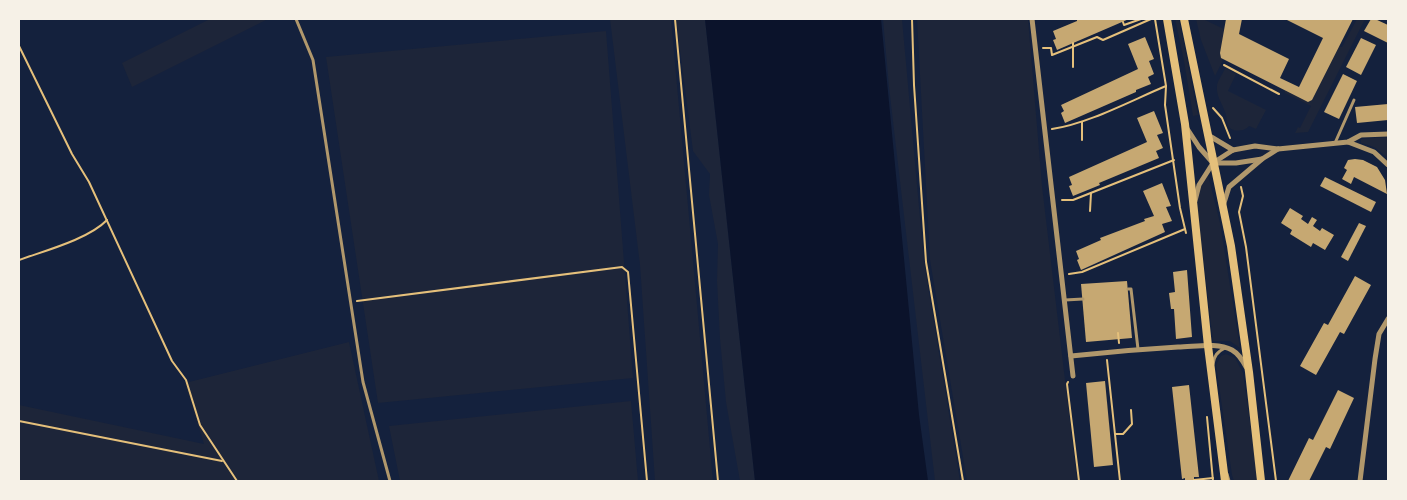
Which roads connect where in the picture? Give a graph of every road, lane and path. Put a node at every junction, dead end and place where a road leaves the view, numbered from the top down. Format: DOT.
graph roads {
  1 [pos="296,19"];
  2 [pos="674,19"];
  3 [pos="912,19"];
  4 [pos="1032,19"];
  5 [pos="1141,19"];
  6 [pos="1151,19"];
  7 [pos="1155,19"];
  8 [pos="1167,19"];
  9 [pos="1184,19"];
  10 [pos="1123,22"];
  11 [pos="1096,32"];
  12 [pos="1097,37"];
  13 [pos="1073,43"];
  14 [pos="19,46"];
  15 [pos="1073,48"];
  16 [pos="1036,49"];
  17 [pos="1224,65"];
  18 [pos="1073,67"];
  19 [pos="1166,86"];
  20 [pos="1280,94"];
  21 [pos="1354,100"];
  22 [pos="1216,119"];
  23 [pos="1082,121"];
  24 [pos="1185,124"];
  25 [pos="1045,130"];
  26 [pos="1207,134"];
  27 [pos="1388,134"];
  28 [pos="1082,140"];
  29 [pos="1348,142"];
  30 [pos="1335,144"];
  31 [pos="1278,149"];
  32 [pos="1233,150"];
  33 [pos="1262,159"];
  34 [pos="1174,160"];
  35 [pos="1213,163"];
  36 [pos="1388,165"];
  37 [pos="1239,177"];
  38 [pos="1091,193"];
  39 [pos="1053,200"];
  40 [pos="1193,209"];
  41 [pos="1222,210"];
  42 [pos="1090,211"];
  43 [pos="107,220"];
  44 [pos="1185,229"];
  45 [pos="1186,236"];
  46 [pos="19,260"];
  47 [pos="1061,275"];
  48 [pos="1128,289"];
  49 [pos="1082,299"];
  50 [pos="1064,300"];
  51 [pos="350,302"];
  52 [pos="1388,319"];
  53 [pos="1118,333"];
  54 [pos="1112,343"];
  55 [pos="1208,346"];
  56 [pos="1225,348"];
  57 [pos="1138,349"];
  58 [pos="1106,352"];
  59 [pos="1071,356"];
  60 [pos="1212,371"];
  61 [pos="1249,372"];
  62 [pos="1073,376"];
  63 [pos="1131,410"];
  64 [pos="1206,412"];
  65 [pos="19,421"];
  66 [pos="1116,434"];
  67 [pos="224,462"];
  68 [pos="1224,464"];
  69 [pos="1260,479"];
  70 [pos="1194,480"];
  71 [pos="1213,480"];
  72 [pos="237,481"];
  73 [pos="390,481"];
  74 [pos="647,481"];
  75 [pos="718,481"];
  76 [pos="963,481"];
  77 [pos="1079,481"];
  78 [pos="1120,481"];
  79 [pos="1178,481"];
  80 [pos="1185,481"];
  81 [pos="1225,481"];
  82 [pos="1230,481"];
  83 [pos="1276,481"];
  84 [pos="1360,481"];
  1 -- 51 [label="lane"];
  2 -- 75 [label="path"];
  3 -- 76 [label="path"];
  4 -- 16 [label="street"];
  5 -- 10 [label="path"];
  6 -- 12 [label="path"];
  7 -- 19 [label="path"];
  8 -- 24 [label="main road"];
  9 -- 26 [label="main road"];
  11 -- 12 [label="path"];
  12 -- 15 [label="path"];
  13 -- 15 [label="path"];
  14 -- 43 [label="path"];
  15 -- 16 [label="path"];
  15 -- 18 [label="path"];
  16 -- 25 [label="street"];
  17 -- 20 [label="path"];
  19 -- 23 [label="path"];
  19 -- 34 [label="path"];
  21 -- 30 [label="lane"];
  22 -- 32 [label="path"];
  23 -- 25 [label="path"];
  23 -- 28 [label="path"];
  24 -- 35 [label="street"];
  24 -- 40 [label="main road"];
  25 -- 39 [label="street"];
  26 -- 32 [label="street"];
  26 -- 35 [label="main road"];
  27 -- 29 [label="street"];
  29 -- 30 [label="street"];
  29 -- 36 [label="street"];
  30 -- 31 [label="street"];
  31 -- 32 [label="street"];
  31 -- 33 [label="street"];
  32 -- 35 [label="street"];
  33 -- 35 [label="street"];
  33 -- 37 [label="street"];
  34 -- 38 [label="path"];
  34 -- 44 [label="path"];
  35 -- 40 [label="street"];
  35 -- 41 [label="main road"];
  37 -- 41 [label="street"];
  37 -- 83 [label="path"];
  38 -- 39 [label="path"];
  38 -- 42 [label="path"];
  39 -- 47 [label="street"];
  40 -- 55 [label="main road"];
  41 -- 61 [label="main road"];
  43 -- 46 [label="path"];
  43 -- 67 [label="path"];
  44 -- 45 [label="path"];
  44 -- 47 [label="path"];
  47 -- 50 [label="street"];
  48 -- 57 [label="lane"];
  49 -- 50 [label="lane"];
  50 -- 59 [label="street"];
  51 -- 73 [label="lane"];
  51 -- 74 [label="path"];
  52 -- 84 [label="street"];
  53 -- 54 [label="path"];
  55 -- 56 [label="street"];
  55 -- 57 [label="street"];
  55 -- 60 [label="main road"];
  56 -- 60 [label="lane"];
  56 -- 61 [label="street"];
  57 -- 58 [label="street"];
  58 -- 59 [label="street"];
  58 -- 66 [label="path"];
  59 -- 62 [label="street"];
  60 -- 68 [label="main road"];
  61 -- 69 [label="main road"];
  62 -- 77 [label="path"];
  63 -- 66 [label="path"];
  64 -- 71 [label="path"];
  65 -- 67 [label="path"];
  66 -- 78 [label="path"];
  67 -- 72 [label="path"];
  68 -- 81 [label="main road"];
  68 -- 82 [label="lane"];
  70 -- 71 [label="path"];
  79 -- 80 [label="path"];
}
